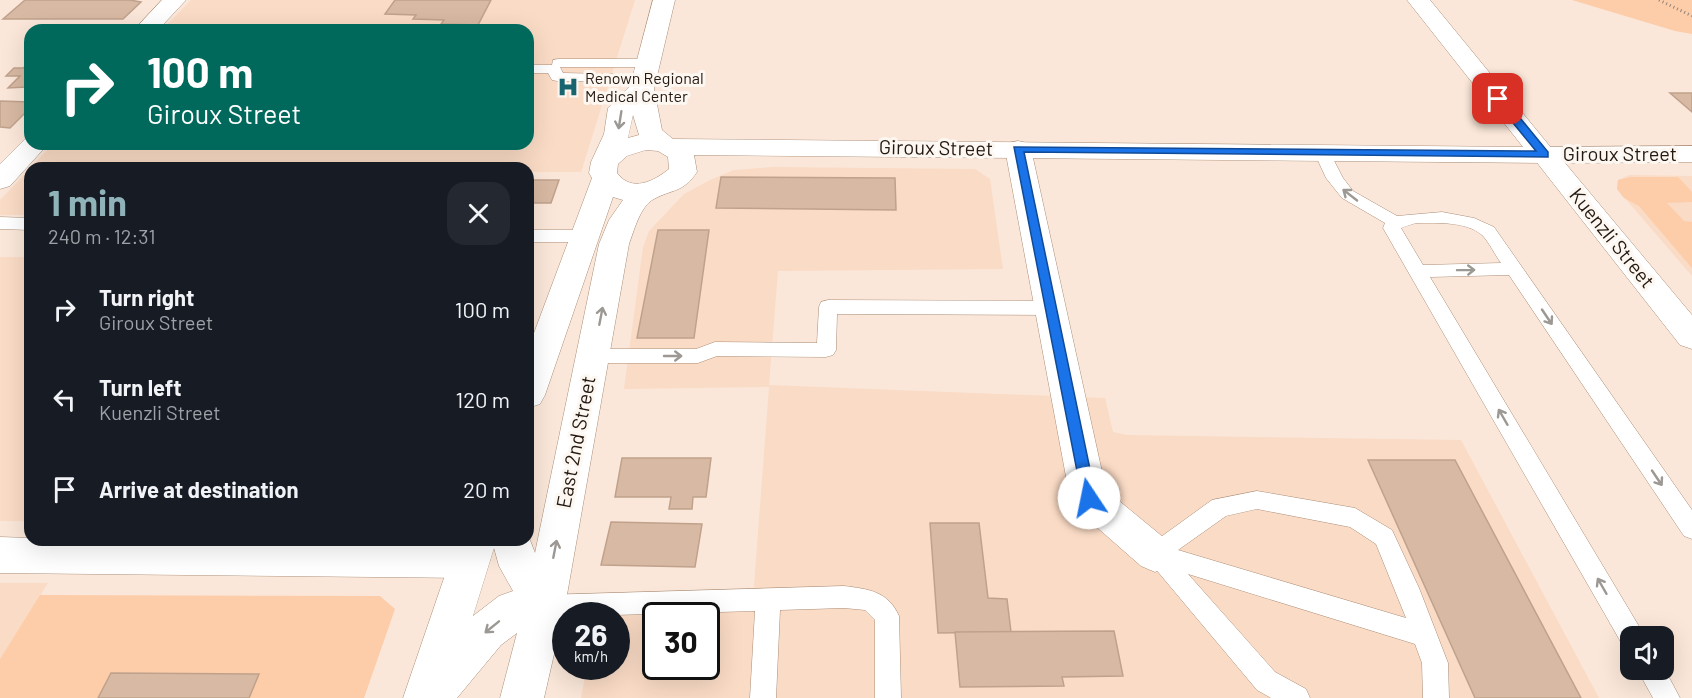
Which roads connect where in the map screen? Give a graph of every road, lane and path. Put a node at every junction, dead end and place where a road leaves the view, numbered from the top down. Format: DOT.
graph roads {
  1 [pos="175,0"];
  2 [pos="664,0"];
  3 [pos="1418,0"];
  4 [pos="1659,0"];
  5 [pos="1692,16"];
  6 [pos="151,24"];
  7 [pos="534,68"];
  8 [pos="645,77"];
  9 [pos="665,145"];
  10 [pos="756,149"];
  11 [pos="1018,149"];
  12 [pos="29,150"];
  13 [pos="1322,152"];
  14 [pos="1544,154"];
  15 [pos="1692,154"];
  16 [pos="606,169"];
  17 [pos="683,172"];
  18 [pos="0,180"];
  19 [pos="642,192"];
  20 [pos="1394,222"];
  21 [pos="0,224"];
  22 [pos="24,224"];
  23 [pos="534,236"];
  24 [pos="584,236"];
  25 [pos="1514,269"];
  26 [pos="1418,271"];
  27 [pos="1050,308"];
  28 [pos="1692,337"];
  29 [pos="593,356"];
  30 [pos="534,378"];
  31 [pos="1692,529"];
  32 [pos="513,546"];
  33 [pos="473,550"];
  34 [pos="0,555"];
  35 [pos="1155,555"];
  36 [pos="768,600"];
  37 [pos="544,606"];
  38 [pos="1625,626"];
  39 [pos="1425,635"];
  40 [pos="1656,680"];
  41 [pos="427,698"];
  42 [pos="522,698"];
  43 [pos="763,698"];
  44 [pos="888,698"];
  45 [pos="1297,698"];
  46 [pos="1436,698"];
  47 [pos="1667,698"];
  1 -- 6 [label="street"];
  2 -- 8 [label="street"];
  3 -- 14 [label="street, Kuenzli Street"];
  4 -- 5 [label="path"];
  7 -- 8 [label="lane"];
  8 -- 9 [label="street"];
  8 -- 16 [label="street, one-way"];
  9 -- 10 [label="street, Giroux Street"];
  9 -- 16 [label="street"];
  9 -- 17 [label="street"];
  10 -- 11 [label="street, Giroux Street"];
  10 -- 17 [label="street, Giroux Street"];
  11 -- 13 [label="street, Giroux Street"];
  11 -- 27 [label="street"];
  12 -- 18 [label="street"];
  13 -- 14 [label="street, Giroux Street"];
  20 -- 13 [label="lane, one-way"];
  14 -- 15 [label="street, Giroux Street"];
  14 -- 28 [label="street, Kuenzli Street"];
  16 -- 19 [label="street"];
  16 -- 24 [label="street"];
  17 -- 19 [label="street"];
  29 -- 19 [label="street, East 2nd Street, one-way"];
  20 -- 25 [label="lane"];
  20 -- 26 [label="lane"];
  21 -- 22 [label="lane"];
  23 -- 24 [label="lane"];
  24 -- 30 [label="street"];
  26 -- 25 [label="lane, one-way"];
  25 -- 31 [label="lane, one-way"];
  38 -- 26 [label="lane, one-way"];
  29 -- 27 [label="lane, one-way"];
  27 -- 35 [label="street"];
  37 -- 29 [label="street, East 2nd Street, one-way"];
  32 -- 37 [label="street"];
  33 -- 34 [label="street"];
  33 -- 41 [label="street"];
  35 -- 39 [label="lane"];
  35 -- 39 [label="lane"];
  35 -- 45 [label="lane"];
  36 -- 37 [label="lane"];
  36 -- 43 [label="lane"];
  36 -- 44 [label="lane"];
  37 -- 41 [label="street, one-way"];
  37 -- 42 [label="street, East 2nd Street"];
  39 -- 46 [label="lane"];
  40 -- 47 [label="lane"];
}
